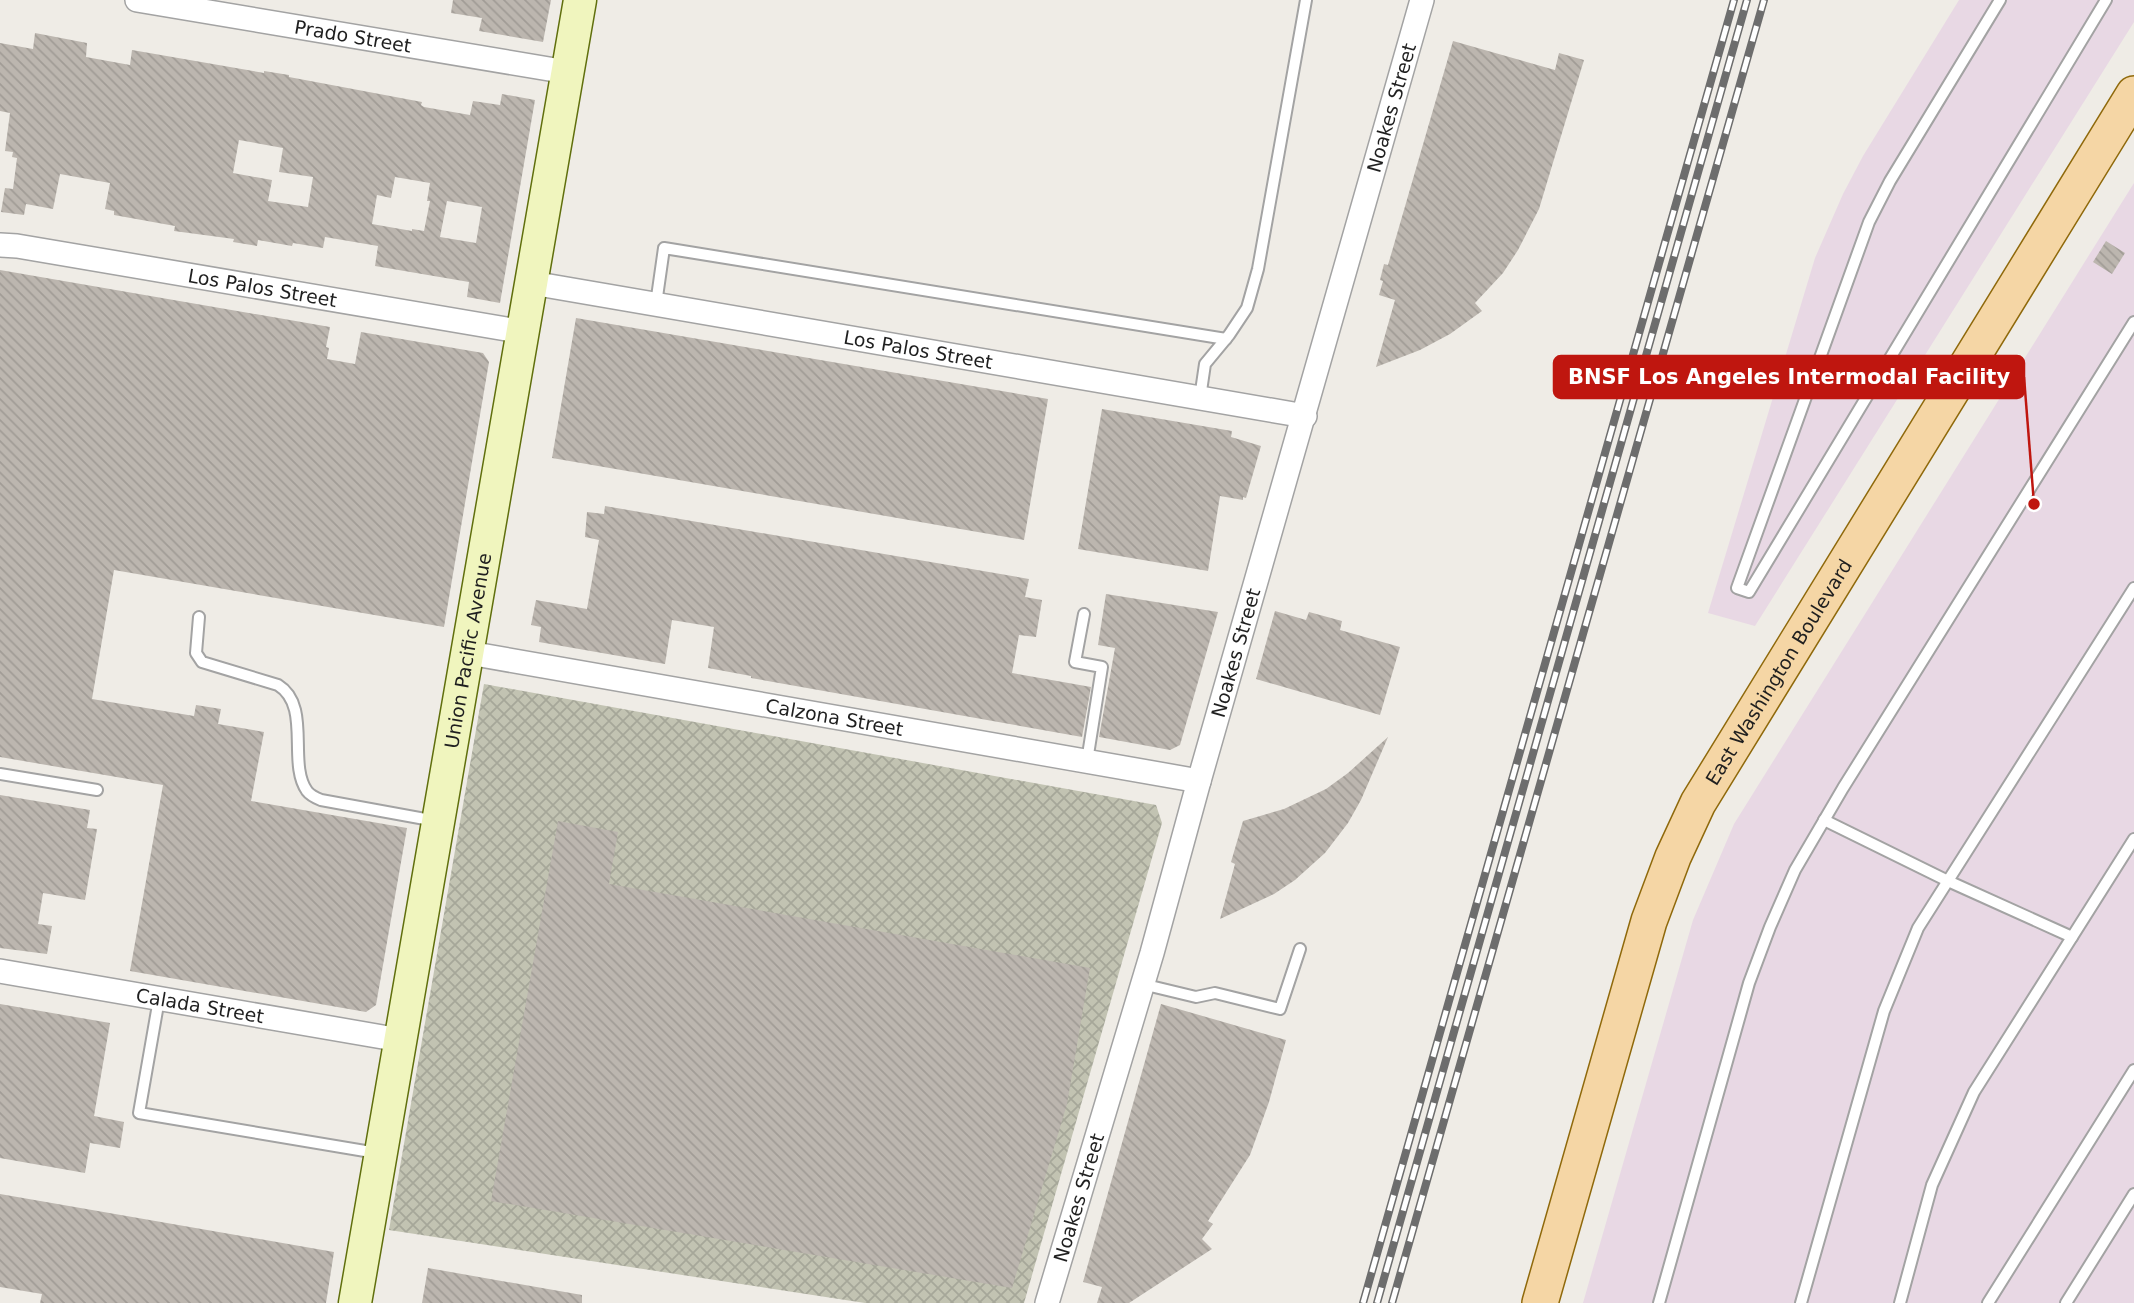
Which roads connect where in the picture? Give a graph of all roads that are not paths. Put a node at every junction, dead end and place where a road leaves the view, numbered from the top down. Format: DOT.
graph roads {
  1 [pos="137,0"];
  2 [pos="580,0"];
  3 [pos="1306,0"];
  4 [pos="1422,0"];
  5 [pos="2000,0"];
  6 [pos="2106,0"];
  7 [pos="567,72"];
  8 [pos="2134,94"];
  9 [pos="0,245"];
  10 [pos="532,283"];
  11 [pos="656,304"];
  12 [pos="2134,322"];
  13 [pos="524,331"];
  14 [pos="1226,339"];
  15 [pos="1200,398"];
  16 [pos="1304,416"];
  17 [pos="2134,588"];
  18 [pos="1084,614"];
  19 [pos="199,617"];
  20 [pos="469,653"];
  21 [pos="1087,761"];
  22 [pos="0,774"];
  23 [pos="1199,780"];
  24 [pos="97,790"];
  25 [pos="1824,820"];
  26 [pos="439,822"];
  27 [pos="2134,839"];
  28 [pos="1948,881"];
  29 [pos="2072,937"];
  30 [pos="1300,949"];
  31 [pos="0,971"];
  32 [pos="1142,984"];
  33 [pos="159,999"];
  34 [pos="400,1040"];
  35 [pos="2134,1070"];
  36 [pos="380,1153"];
  37 [pos="2134,1195"];
  38 [pos="355,1303"];
  39 [pos="1047,1303"];
  40 [pos="1539,1303"];
  41 [pos="1659,1303"];
  42 [pos="1801,1303"];
  43 [pos="1900,1303"];
  44 [pos="1988,1303"];
  45 [pos="2066,1303"];
  1 -- 7 [label="street, Prado Street"];
  2 -- 7 [label="street, Union Pacific Avenue"];
  3 -- 14 [label="lane"];
  4 -- 16 [label="street, Noakes Street"];
  5 -- 6 [label="lane"];
  7 -- 10 [label="street, Union Pacific Avenue"];
  8 -- 40 [label="main road, East Washington Boulevard"];
  9 -- 13 [label="street, Los Palos Street"];
  10 -- 11 [label="street, Los Palos Street"];
  10 -- 13 [label="street, Union Pacific Avenue"];
  11 -- 14 [label="lane"];
  11 -- 15 [label="street, Los Palos Street"];
  12 -- 25 [label="lane"];
  13 -- 20 [label="street, Union Pacific Avenue"];
  14 -- 15 [label="lane"];
  15 -- 16 [label="street, Los Palos Street"];
  16 -- 23 [label="street, Noakes Street"];
  17 -- 28 [label="lane"];
  18 -- 21 [label="lane"];
  19 -- 26 [label="lane"];
  20 -- 21 [label="street, Calzona Street"];
  20 -- 26 [label="street, Union Pacific Avenue"];
  21 -- 23 [label="street, Calzona Street"];
  22 -- 24 [label="lane"];
  23 -- 32 [label="street, Noakes Street"];
  25 -- 28 [label="lane"];
  25 -- 41 [label="lane"];
  26 -- 34 [label="street, Union Pacific Avenue"];
  27 -- 29 [label="lane"];
  28 -- 29 [label="lane"];
  28 -- 42 [label="lane"];
  29 -- 43 [label="lane"];
  30 -- 32 [label="lane"];
  31 -- 33 [label="street, Calada Street"];
  32 -- 39 [label="street, Noakes Street"];
  33 -- 34 [label="street, Calada Street"];
  33 -- 36 [label="lane"];
  34 -- 36 [label="street, Union Pacific Avenue"];
  35 -- 44 [label="lane"];
  36 -- 38 [label="street, Union Pacific Avenue"];
  37 -- 45 [label="lane"];
}
